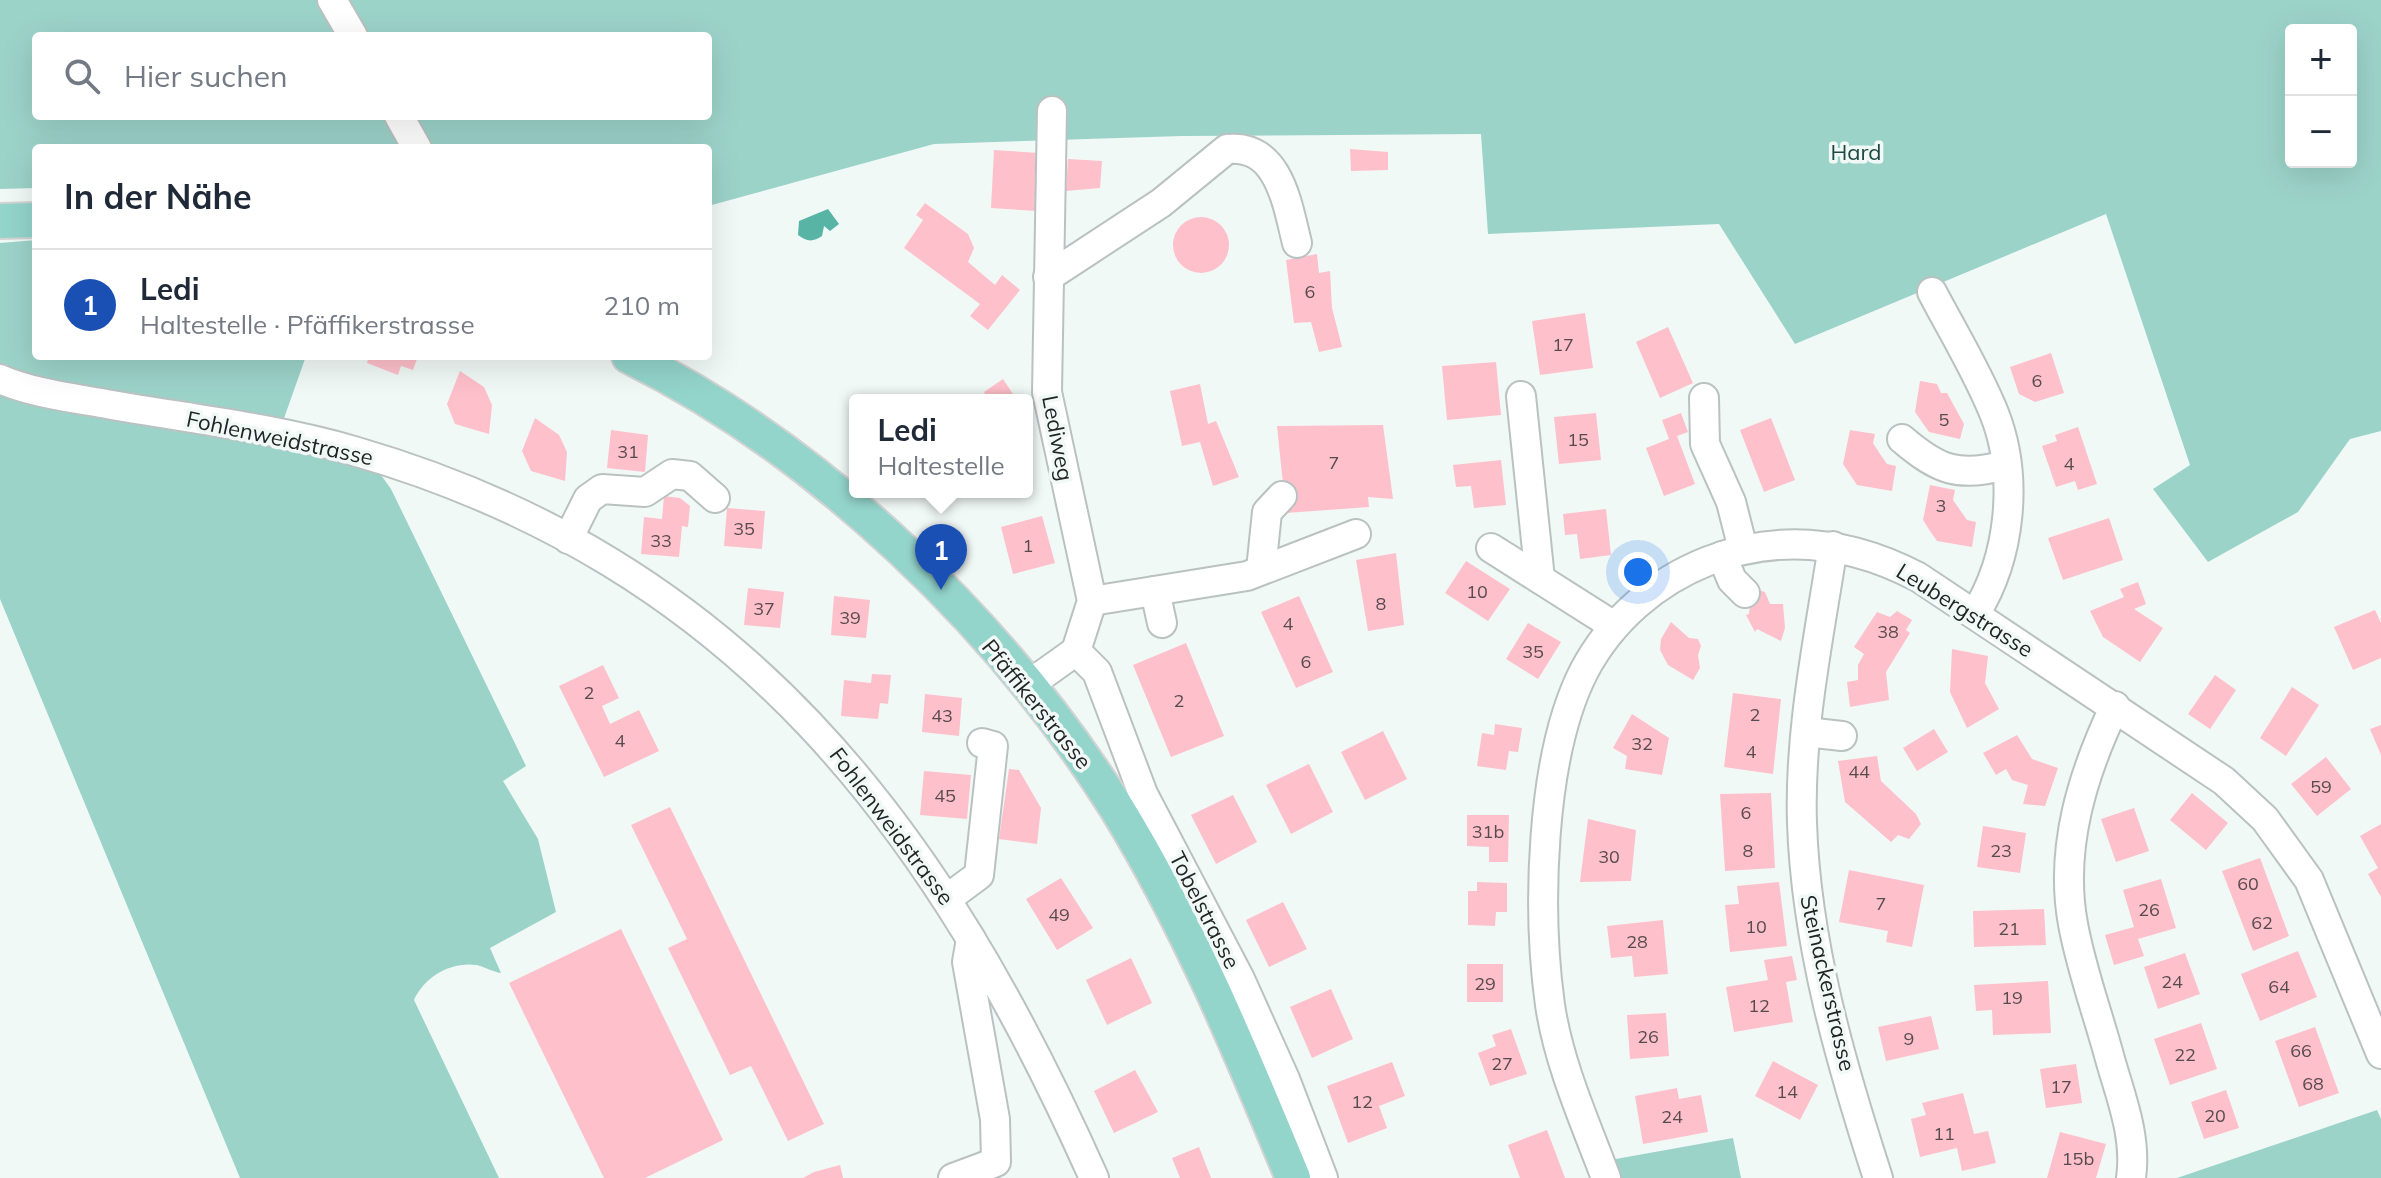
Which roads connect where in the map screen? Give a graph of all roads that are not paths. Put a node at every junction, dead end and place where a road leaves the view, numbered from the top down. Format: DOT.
graph roads {
  1 [pos="332,0"];
  2 [pos="351,32"];
  3 [pos="1052,111"];
  4 [pos="401,120"];
  5 [pos="415,144"];
  6 [pos="32,220"];
  7 [pos="0,221"];
  8 [pos="1297,243"];
  9 [pos="1048,277"];
  10 [pos="1932,292"];
  11 [pos="636,360"];
  12 [pos="0,379"];
  13 [pos="1521,396"];
  14 [pos="1704,398"];
  15 [pos="1902,439"];
  16 [pos="2005,465"];
  17 [pos="1282,496"];
  18 [pos="715,498"];
  19 [pos="1356,534"];
  20 [pos="568,539"];
  21 [pos="1833,546"];
  22 [pos="1491,548"];
  23 [pos="1733,553"];
  24 [pos="1261,570"];
  25 [pos="1540,579"];
  26 [pos="1155,591"];
  27 [pos="1745,593"];
  28 [pos="1092,601"];
  29 [pos="1975,614"];
  30 [pos="1162,623"];
  31 [pos="1614,626"];
  32 [pos="1076,651"];
  33 [pos="1027,686"];
  34 [pos="2115,706"];
  35 [pos="1806,732"];
  36 [pos="1842,736"];
  37 [pos="982,743"];
  38 [pos="948,898"];
  39 [pos="971,938"];
  40 [pos="2381,1054"];
  41 [pos="953,1178"];
  42 [pos="1094,1178"];
  43 [pos="1293,1178"];
  44 [pos="1323,1178"];
  45 [pos="1606,1178"];
  46 [pos="1878,1178"];
  47 [pos="2131,1178"];
  1 -- 2 [label="street"];
  3 -- 9 [label="street, Lediweg"];
  4 -- 5 [label="street"];
  6 -- 7 [label="main road"];
  8 -- 9 [label="street"];
  9 -- 28 [label="street, Lediweg"];
  10 -- 16 [label="street"];
  11 -- 33 [label="main road, Pfäffikerstrasse"];
  12 -- 20 [label="street, Fohlenweidstrasse"];
  13 -- 25 [label="street"];
  14 -- 23 [label="street"];
  15 -- 16 [label="street"];
  16 -- 29 [label="street"];
  17 -- 24 [label="street"];
  18 -- 20 [label="street"];
  19 -- 24 [label="street"];
  20 -- 38 [label="street, Fohlenweidstrasse"];
  21 -- 23 [label="street, Leubergstrasse"];
  21 -- 29 [label="street, Leubergstrasse"];
  21 -- 35 [label="street, Steinackerstrasse"];
  22 -- 25 [label="street"];
  23 -- 27 [label="street"];
  23 -- 31 [label="street, Leubergstrasse"];
  24 -- 26 [label="street"];
  25 -- 31 [label="street"];
  26 -- 28 [label="street"];
  26 -- 30 [label="street"];
  28 -- 32 [label="street, Lediweg"];
  29 -- 34 [label="street, Leubergstrasse"];
  31 -- 45 [label="street, Leubergstrasse"];
  32 -- 33 [label="street"];
  32 -- 44 [label="street, Tobelstrasse"];
  33 -- 43 [label="main road, Pfäffikerstrasse"];
  34 -- 40 [label="street, Leubergstrasse"];
  34 -- 47 [label="street"];
  35 -- 36 [label="street"];
  35 -- 46 [label="street, Steinackerstrasse"];
  37 -- 38 [label="street"];
  38 -- 39 [label="street, Fohlenweidstrasse"];
  39 -- 41 [label="street"];
  39 -- 42 [label="street, Fohlenweidstrasse"];
}
